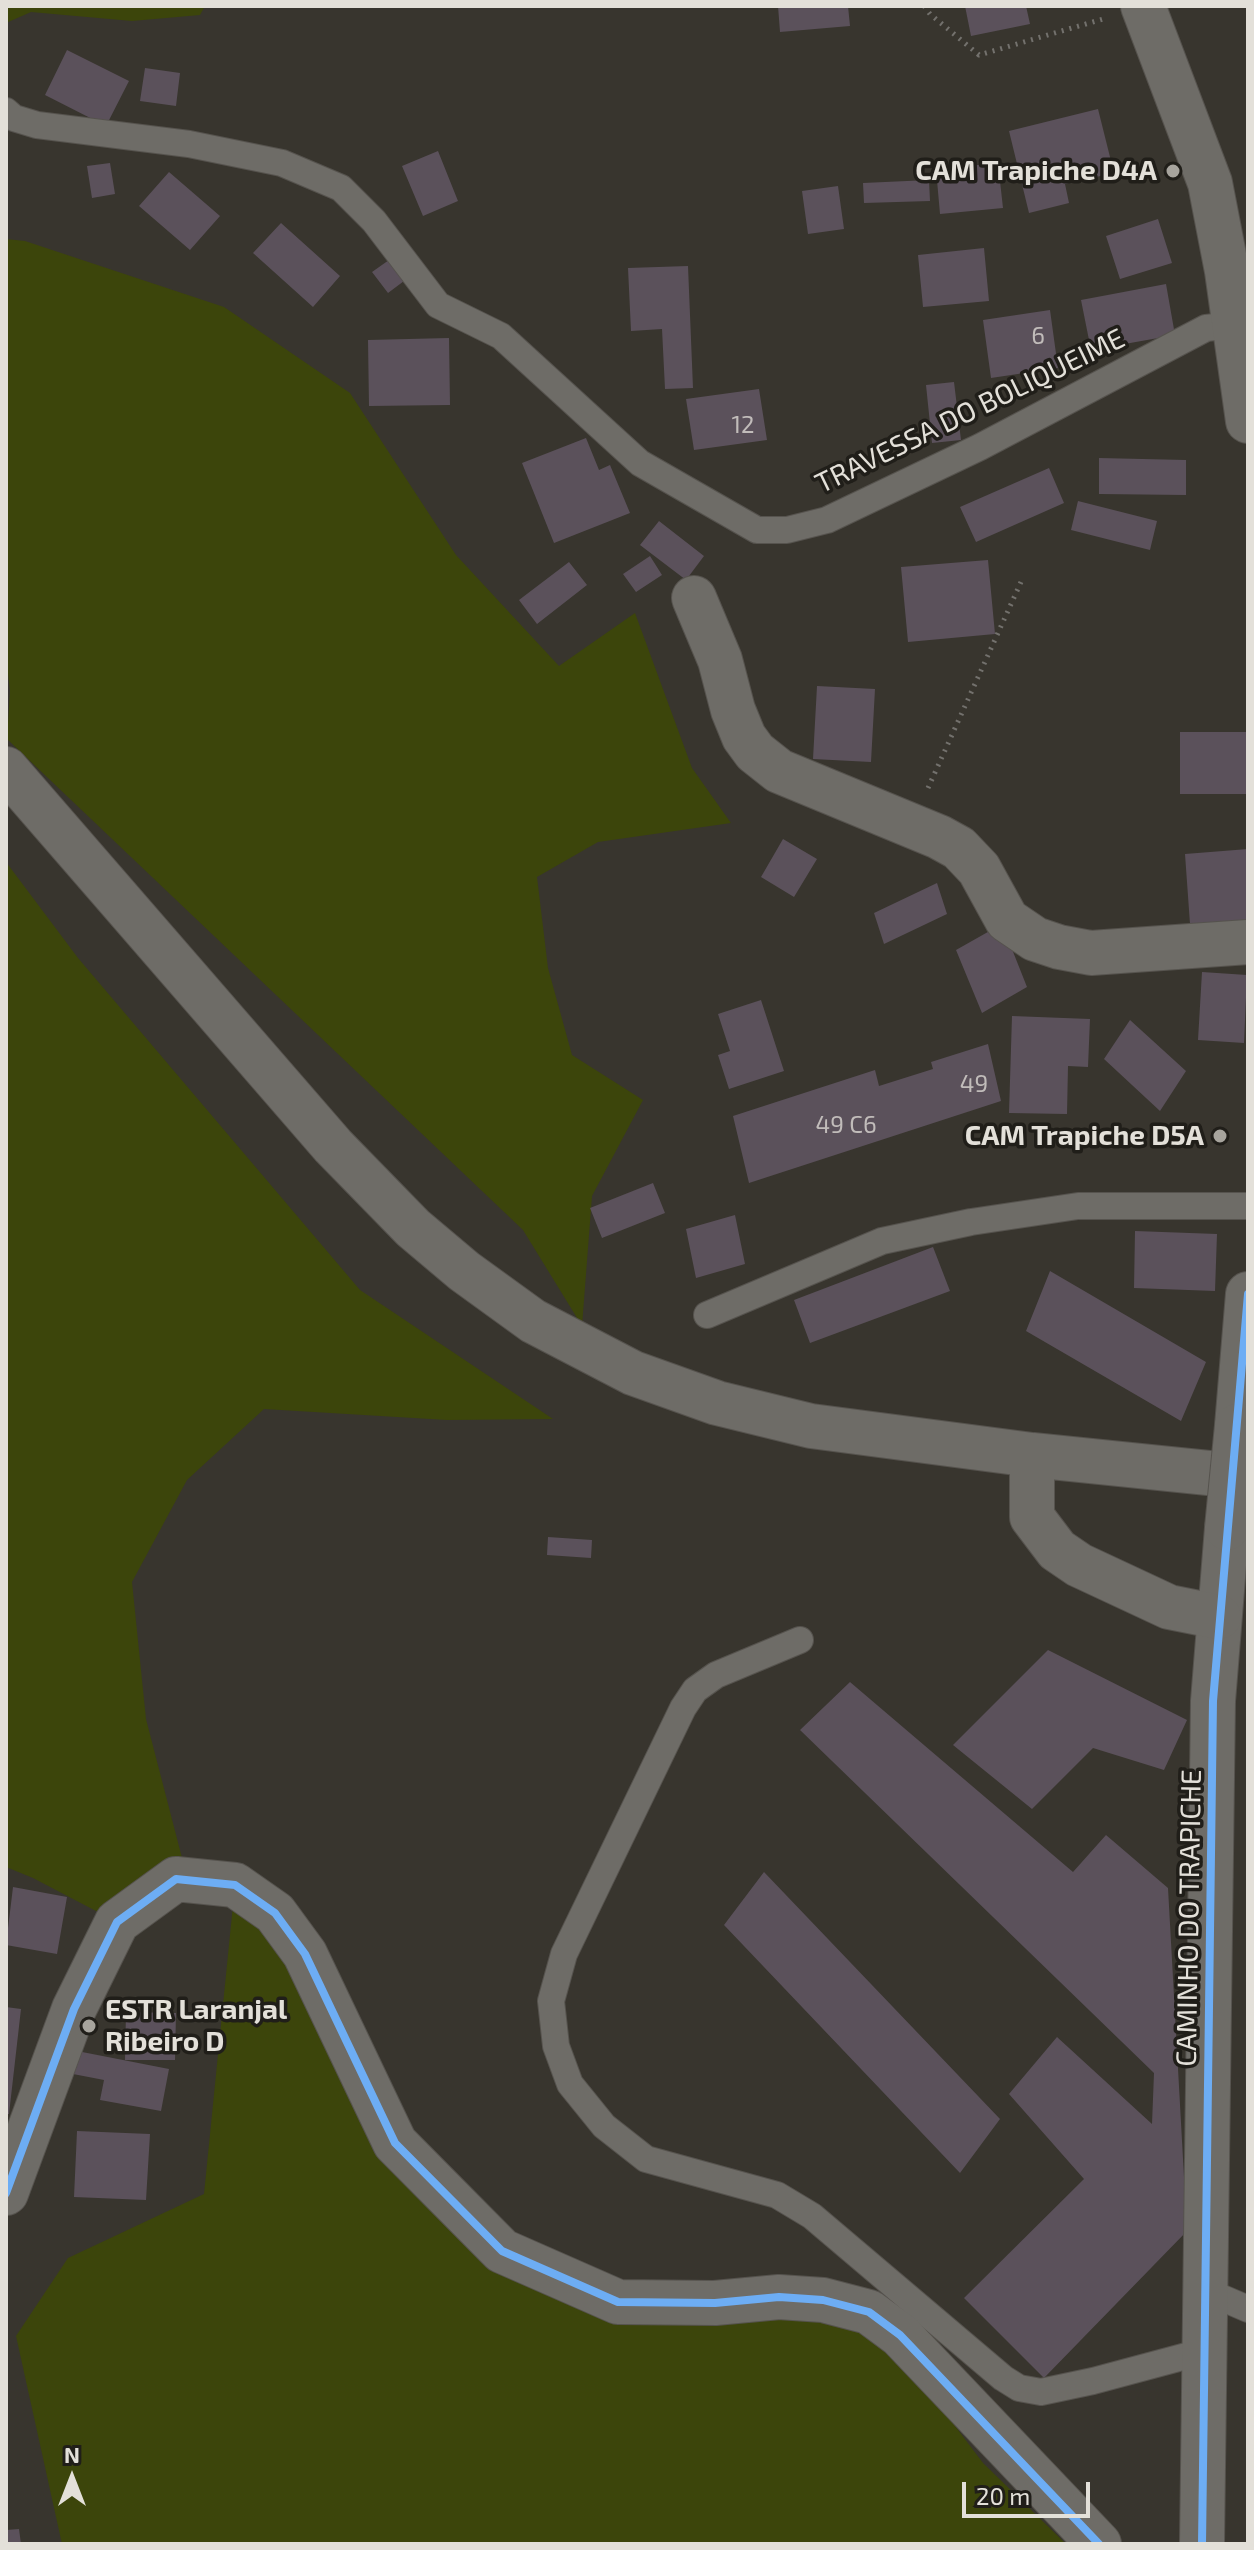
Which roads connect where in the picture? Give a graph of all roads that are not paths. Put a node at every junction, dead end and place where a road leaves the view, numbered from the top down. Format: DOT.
graph roads {
  1 [pos="1143,7"];
  2 [pos="6,111"];
  3 [pos="1237,270"];
  4 [pos="1233,325"];
  5 [pos="1248,421"];
  6 [pos="694,598"];
  7 [pos="6,769"];
  8 [pos="1248,942"];
  9 [pos="1248,1206"];
  10 [pos="1248,1294"];
  11 [pos="707,1315"];
  12 [pos="1032,1455"];
  13 [pos="1248,1477"];
  14 [pos="1219,1617"];
  15 [pos="800,1640"];
  16 [pos="6,2193"];
  17 [pos="1206,2291"];
  18 [pos="1248,2309"];
  19 [pos="1205,2351"];
  20 [pos="1099,2544"];
  21 [pos="1202,2544"];
  1 -- 3 [label="street"];
  2 -- 4 [label="lane, TRAVESSA DO BOLIQUEIME"];
  3 -- 4 [label="street"];
  4 -- 5 [label="street"];
  6 -- 8 [label="street"];
  7 -- 12 [label="street"];
  9 -- 11 [label="lane"];
  10 -- 14 [label="street, CAMINHO DO TRAPICHE, bridge"];
  12 -- 13 [label="street"];
  12 -- 14 [label="street"];
  14 -- 17 [label="street, CAMINHO DO TRAPICHE"];
  15 -- 19 [label="lane"];
  16 -- 20 [label="street"];
  17 -- 18 [label="lane"];
  17 -- 19 [label="street, CAMINHO DO TRAPICHE"];
  19 -- 21 [label="street, CAMINHO DO TRAPICHE"];
}
